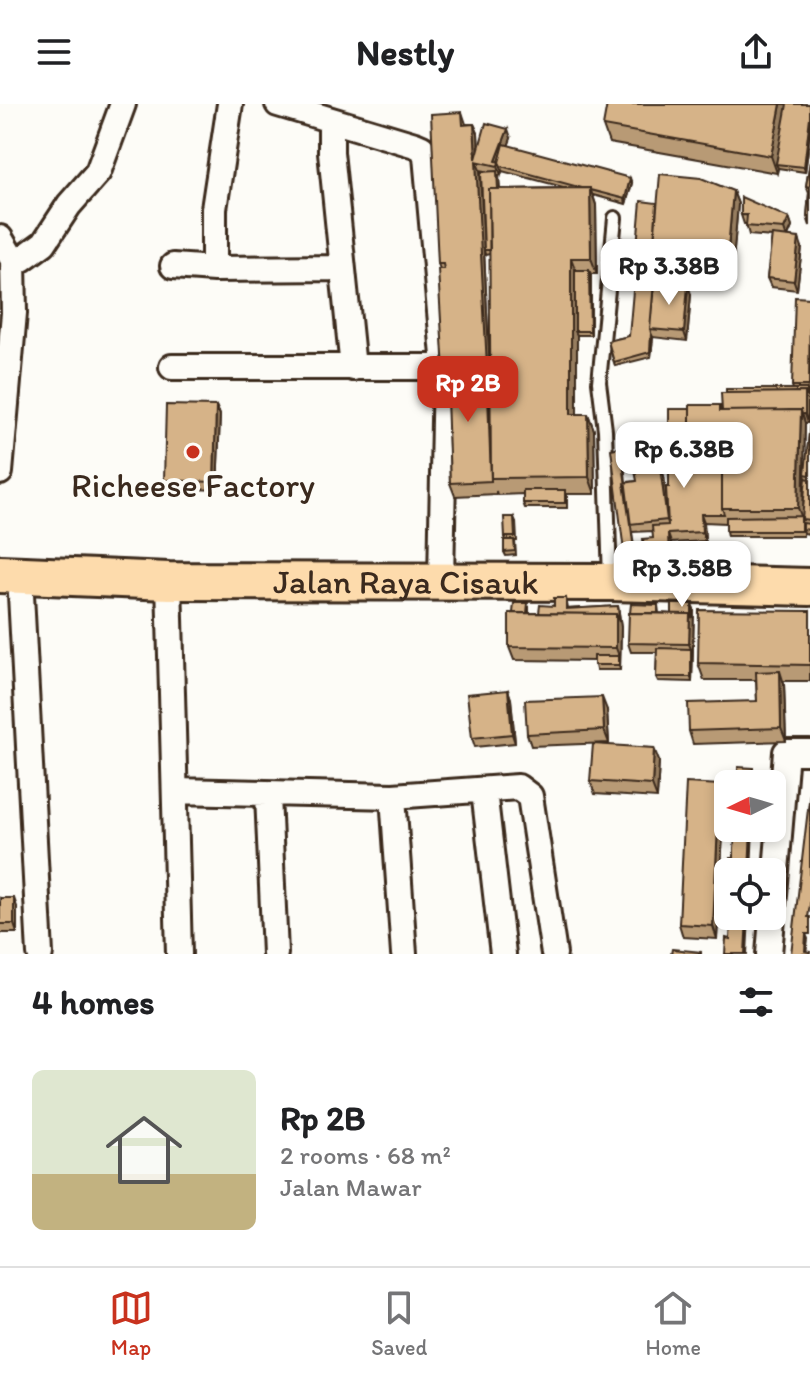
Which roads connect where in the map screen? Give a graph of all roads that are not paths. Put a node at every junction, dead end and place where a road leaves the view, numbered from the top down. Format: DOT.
graph roads {
  1 [pos="123,104"];
  2 [pos="278,104"];
  3 [pos="228,112"];
  4 [pos="331,122"];
  5 [pos="615,218"];
  6 [pos="0,238"];
  7 [pos="13,260"];
  8 [pos="173,266"];
  9 [pos="341,268"];
  10 [pos="214,269"];
  11 [pos="172,367"];
  12 [pos="445,367"];
  13 [pos="353,368"];
  14 [pos="0,472"];
  15 [pos="10,575"];
  16 [pos="169,581"];
  17 [pos="441,581"];
  18 [pos="610,582"];
  19 [pos="810,587"];
  20 [pos="810,752"];
  21 [pos="175,791"];
  22 [pos="484,791"];
  23 [pos="268,795"];
  24 [pos="393,796"];
  25 [pos="40,954"];
  26 [pos="179,954"];
  27 [pos="275,954"];
  28 [pos="404,954"];
  29 [pos="503,954"];
  30 [pos="554,954"];
  31 [pos="769,954"];
  1 -- 7 [label="street"];
  2 -- 4 [label="street"];
  3 -- 10 [label="street"];
  4 -- 9 [label="street"];
  4 -- 12 [label="street"];
  5 -- 18 [label="lane"];
  6 -- 7 [label="street"];
  7 -- 14 [label="street"];
  8 -- 10 [label="street"];
  9 -- 10 [label="street"];
  9 -- 13 [label="street"];
  11 -- 13 [label="street"];
  12 -- 13 [label="street"];
  12 -- 17 [label="street"];
  15 -- 16 [label="main road, Jalan Raya Cisauk"];
  15 -- 25 [label="street"];
  16 -- 17 [label="main road, Jalan Raya Cisauk"];
  16 -- 21 [label="street"];
  17 -- 18 [label="main road, Jalan Raya Cisauk"];
  18 -- 19 [label="main road, Jalan Raya Cisauk"];
  20 -- 31 [label="street"];
  21 -- 23 [label="street"];
  21 -- 26 [label="street"];
  22 -- 24 [label="street"];
  22 -- 29 [label="street"];
  22 -- 30 [label="street"];
  23 -- 24 [label="street"];
  23 -- 27 [label="street"];
  24 -- 28 [label="street"];
}
